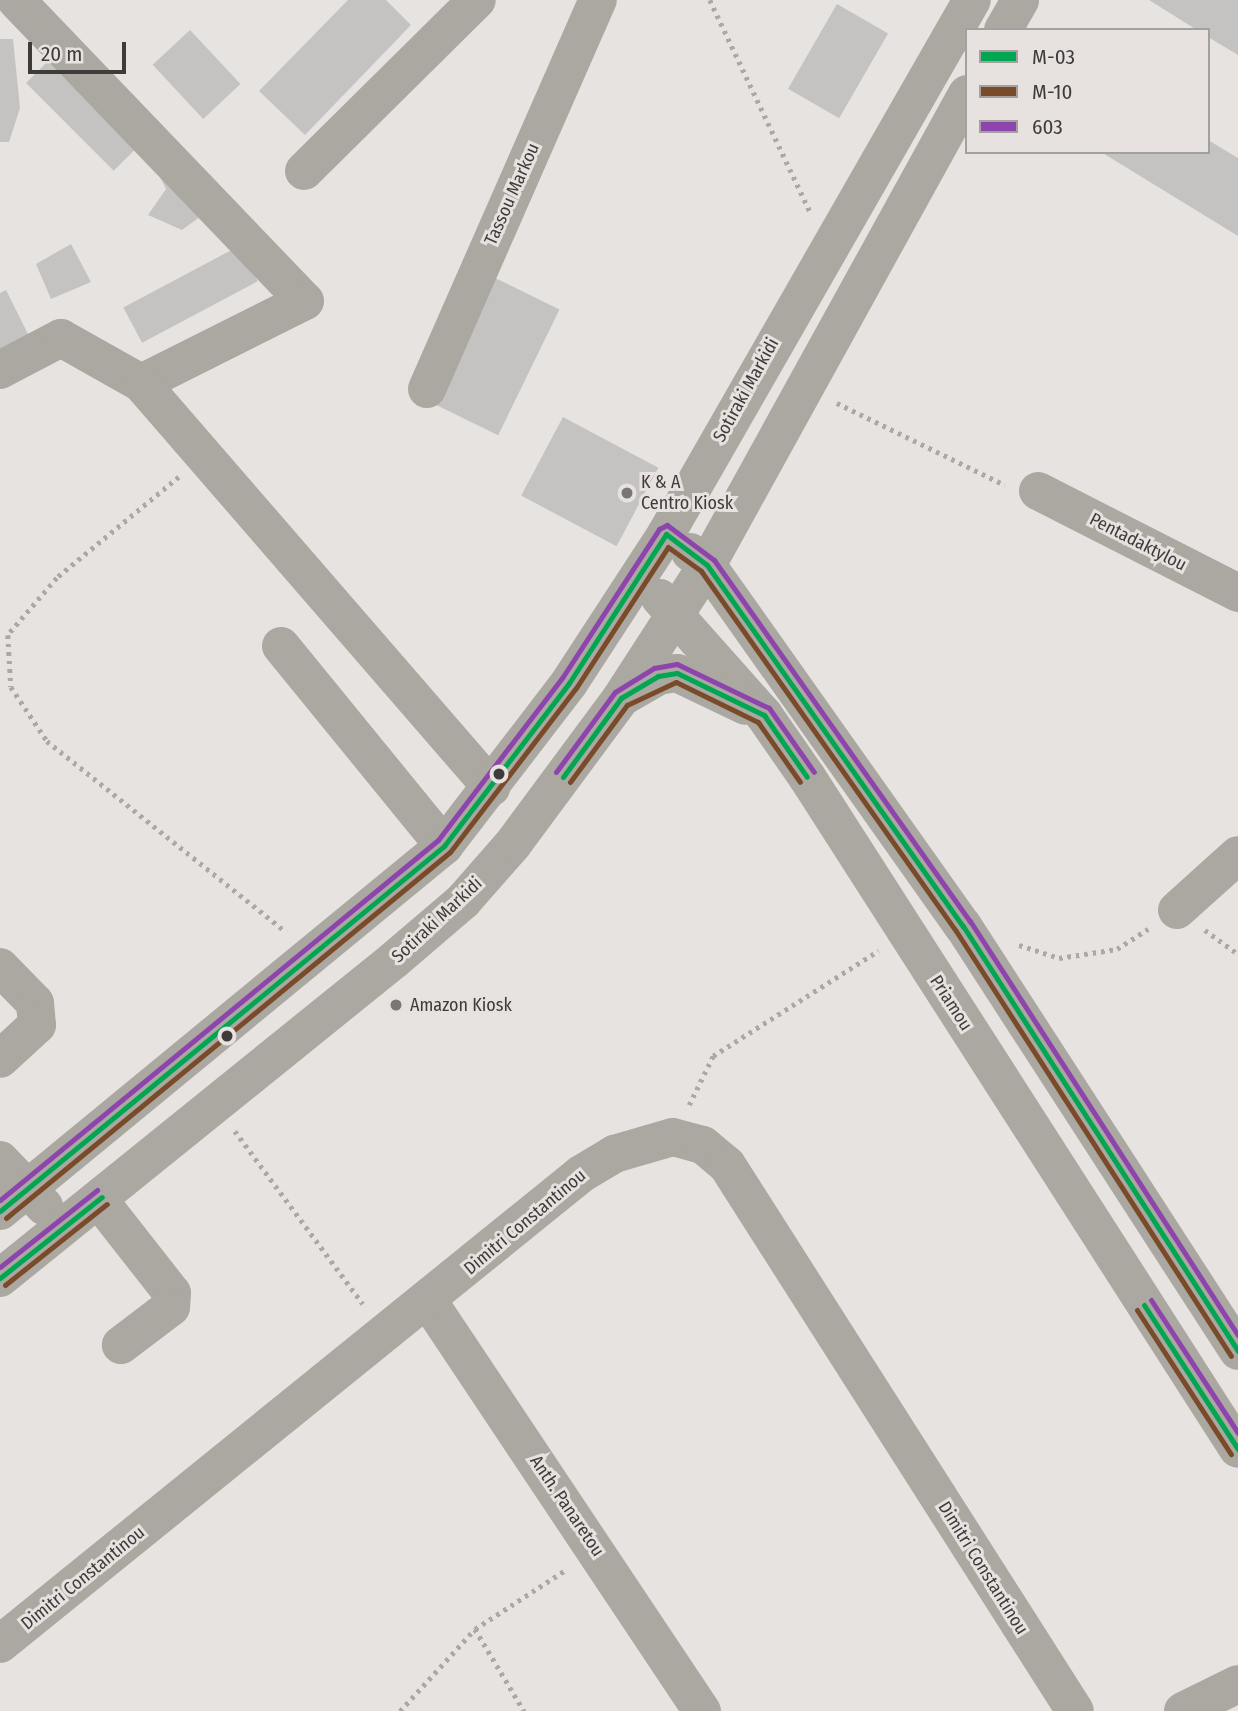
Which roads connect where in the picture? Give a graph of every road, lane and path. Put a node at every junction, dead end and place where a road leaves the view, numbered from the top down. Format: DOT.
graph roads {
  1 [pos="477,0"];
  2 [pos="598,0"];
  3 [pos="710,0"];
  4 [pos="972,0"];
  5 [pos="1020,0"];
  6 [pos="15,1"];
  7 [pos="1004,28"];
  8 [pos="965,98"];
  9 [pos="304,171"];
  10 [pos="826,247"];
  11 [pos="0,370"];
  12 [pos="141,383"];
  13 [pos="802,386"];
  14 [pos="427,389"];
  15 [pos="202,456"];
  16 [pos="1038,491"];
  17 [pos="666,534"];
  18 [pos="707,565"];
  19 [pos="637,579"];
  20 [pos="1238,593"];
  21 [pos="678,612"];
  22 [pos="281,646"];
  23 [pos="621,698"];
  24 [pos="764,715"];
  25 [pos="491,787"];
  26 [pos="444,846"];
  27 [pos="1238,855"];
  28 [pos="1177,910"];
  29 [pos="963,926"];
  30 [pos="906,932"];
  31 [pos="314,954"];
  32 [pos="0,967"];
  33 [pos="0,1059"];
  34 [pos="215,1105"];
  35 [pos="673,1137"];
  36 [pos="0,1160"];
  37 [pos="13,1200"];
  38 [pos="99,1200"];
  39 [pos="66,1227"];
  40 [pos="0,1278"];
  41 [pos="429,1302"];
  42 [pos="1232,1328"];
  43 [pos="386,1336"];
  44 [pos="121,1345"];
  45 [pos="1238,1449"];
  46 [pos="597,1549"];
  47 [pos="475,1629"];
  48 [pos="0,1644"];
  49 [pos="1238,1684"];
  50 [pos="400,1711"];
  51 [pos="524,1711"];
  52 [pos="702,1711"];
  53 [pos="1074,1711"];
  54 [pos="1183,1711"];
  1 -- 9 [label="street"];
  2 -- 14 [label="street, Tassou Markou"];
  3 -- 10 [label="path"];
  4 -- 10 [label="street, Sotiraki Markidi"];
  5 -- 7 [label="street"];
  6 -- 12 [label="street"];
  8 -- 13 [label="street, Sotiraki Markidi"];
  10 -- 17 [label="street, Sotiraki Markidi"];
  11 -- 12 [label="street"];
  12 -- 15 [label="street"];
  13 -- 16 [label="path"];
  13 -- 18 [label="street, Sotiraki Markidi"];
  15 -- 25 [label="street"];
  15 -- 31 [label="path"];
  16 -- 20 [label="street, Pentadaktylou"];
  17 -- 18 [label="street"];
  17 -- 19 [label="street, Sotiraki Markidi"];
  18 -- 21 [label="street, Sotiraki Markidi"];
  18 -- 29 [label="street"];
  19 -- 21 [label="street, Priamou"];
  19 -- 25 [label="street, Sotiraki Markidi"];
  21 -- 23 [label="street, Sotiraki Markidi"];
  21 -- 24 [label="street, Priamou"];
  22 -- 26 [label="street"];
  23 -- 24 [label="street"];
  23 -- 34 [label="street, Sotiraki Markidi"];
  24 -- 30 [label="street, Priamou"];
  25 -- 26 [label="street, Sotiraki Markidi"];
  26 -- 31 [label="street, Sotiraki Markidi"];
  27 -- 28 [label="street"];
  28 -- 29 [label="path"];
  29 -- 42 [label="street"];
  30 -- 35 [label="path"];
  30 -- 45 [label="street, Priamou"];
  31 -- 37 [label="street, Sotiraki Markidi"];
  32 -- 33 [label="street"];
  34 -- 38 [label="street, Sotiraki Markidi"];
  34 -- 43 [label="path"];
  35 -- 41 [label="street, Dimitri Constantinou"];
  35 -- 53 [label="street, Dimitri Constantinou"];
  36 -- 37 [label="street"];
  37 -- 39 [label="street"];
  38 -- 39 [label="street, Sotiraki Markidi"];
  38 -- 44 [label="street"];
  39 -- 40 [label="street, Sotiraki Markidi"];
  41 -- 43 [label="street, Dimitri Constantinou"];
  41 -- 46 [label="street, Anth. Panaretou"];
  43 -- 48 [label="street, Dimitri Constantinou"];
  46 -- 47 [label="path"];
  46 -- 52 [label="street, Anth. Panaretou"];
  47 -- 50 [label="path"];
  47 -- 51 [label="path"];
  49 -- 54 [label="street"];
}
